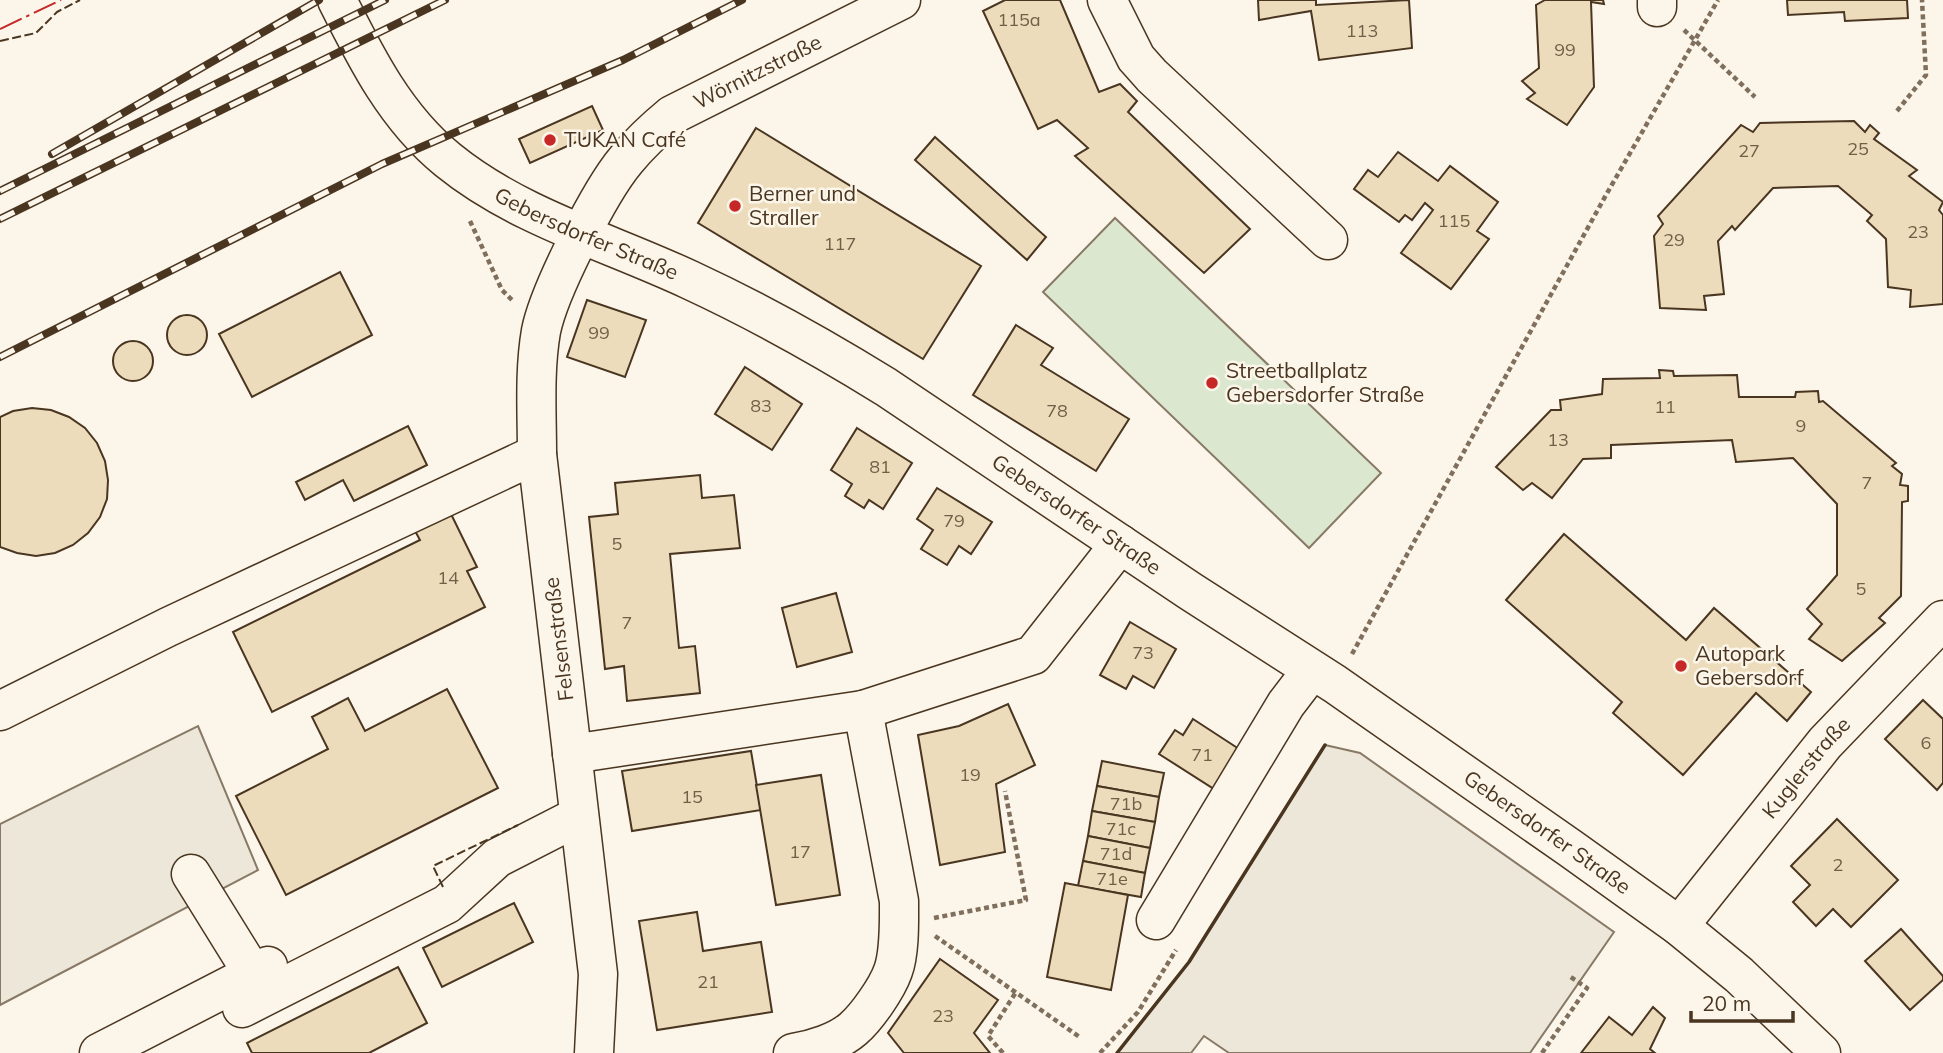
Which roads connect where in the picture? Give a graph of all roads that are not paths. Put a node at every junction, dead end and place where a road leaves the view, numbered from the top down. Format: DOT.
graph roads {
  1 [pos="337,0"];
  2 [pos="901,0"];
  3 [pos="1107,0"];
  4 [pos="583,233"];
  5 [pos="1328,240"];
  6 [pos="537,454"];
  7 [pos="1120,544"];
  8 [pos="1943,620"];
  9 [pos="1324,677"];
  10 [pos="0,710"];
  11 [pos="863,710"];
  12 [pos="572,754"];
  13 [pos="579,816"];
  14 [pos="191,874"];
  15 [pos="406,895"];
  16 [pos="1679,926"];
  17 [pos="1168,932"];
  18 [pos="248,991"];
  19 [pos="99,1053"];
  20 [pos="594,1053"];
  21 [pos="793,1053"];
  22 [pos="1821,1053"];
  1 -- 4 [label="main road, Gebersdorfer Straße"];
  2 -- 4 [label="main road, Wörnitzstraße"];
  3 -- 5 [label="main road"];
  4 -- 6 [label="main road, Felsenstraße"];
  4 -- 7 [label="main road, Gebersdorfer Straße"];
  6 -- 10 [label="main road"];
  6 -- 12 [label="main road, Felsenstraße"];
  7 -- 9 [label="main road, Gebersdorfer Straße"];
  7 -- 11 [label="main road"];
  8 -- 16 [label="main road, Kuglerstraße"];
  9 -- 16 [label="main road, Gebersdorfer Straße"];
  9 -- 17 [label="main road"];
  11 -- 12 [label="main road"];
  11 -- 21 [label="main road"];
  12 -- 13 [label="main road, Felsenstraße"];
  13 -- 18 [label="main road"];
  13 -- 20 [label="main road, Felsenstraße"];
  14 -- 18 [label="main road"];
  15 -- 18 [label="main road"];
  16 -- 22 [label="main road, Gebersdorfer Straße"];
  18 -- 19 [label="main road"];
}
